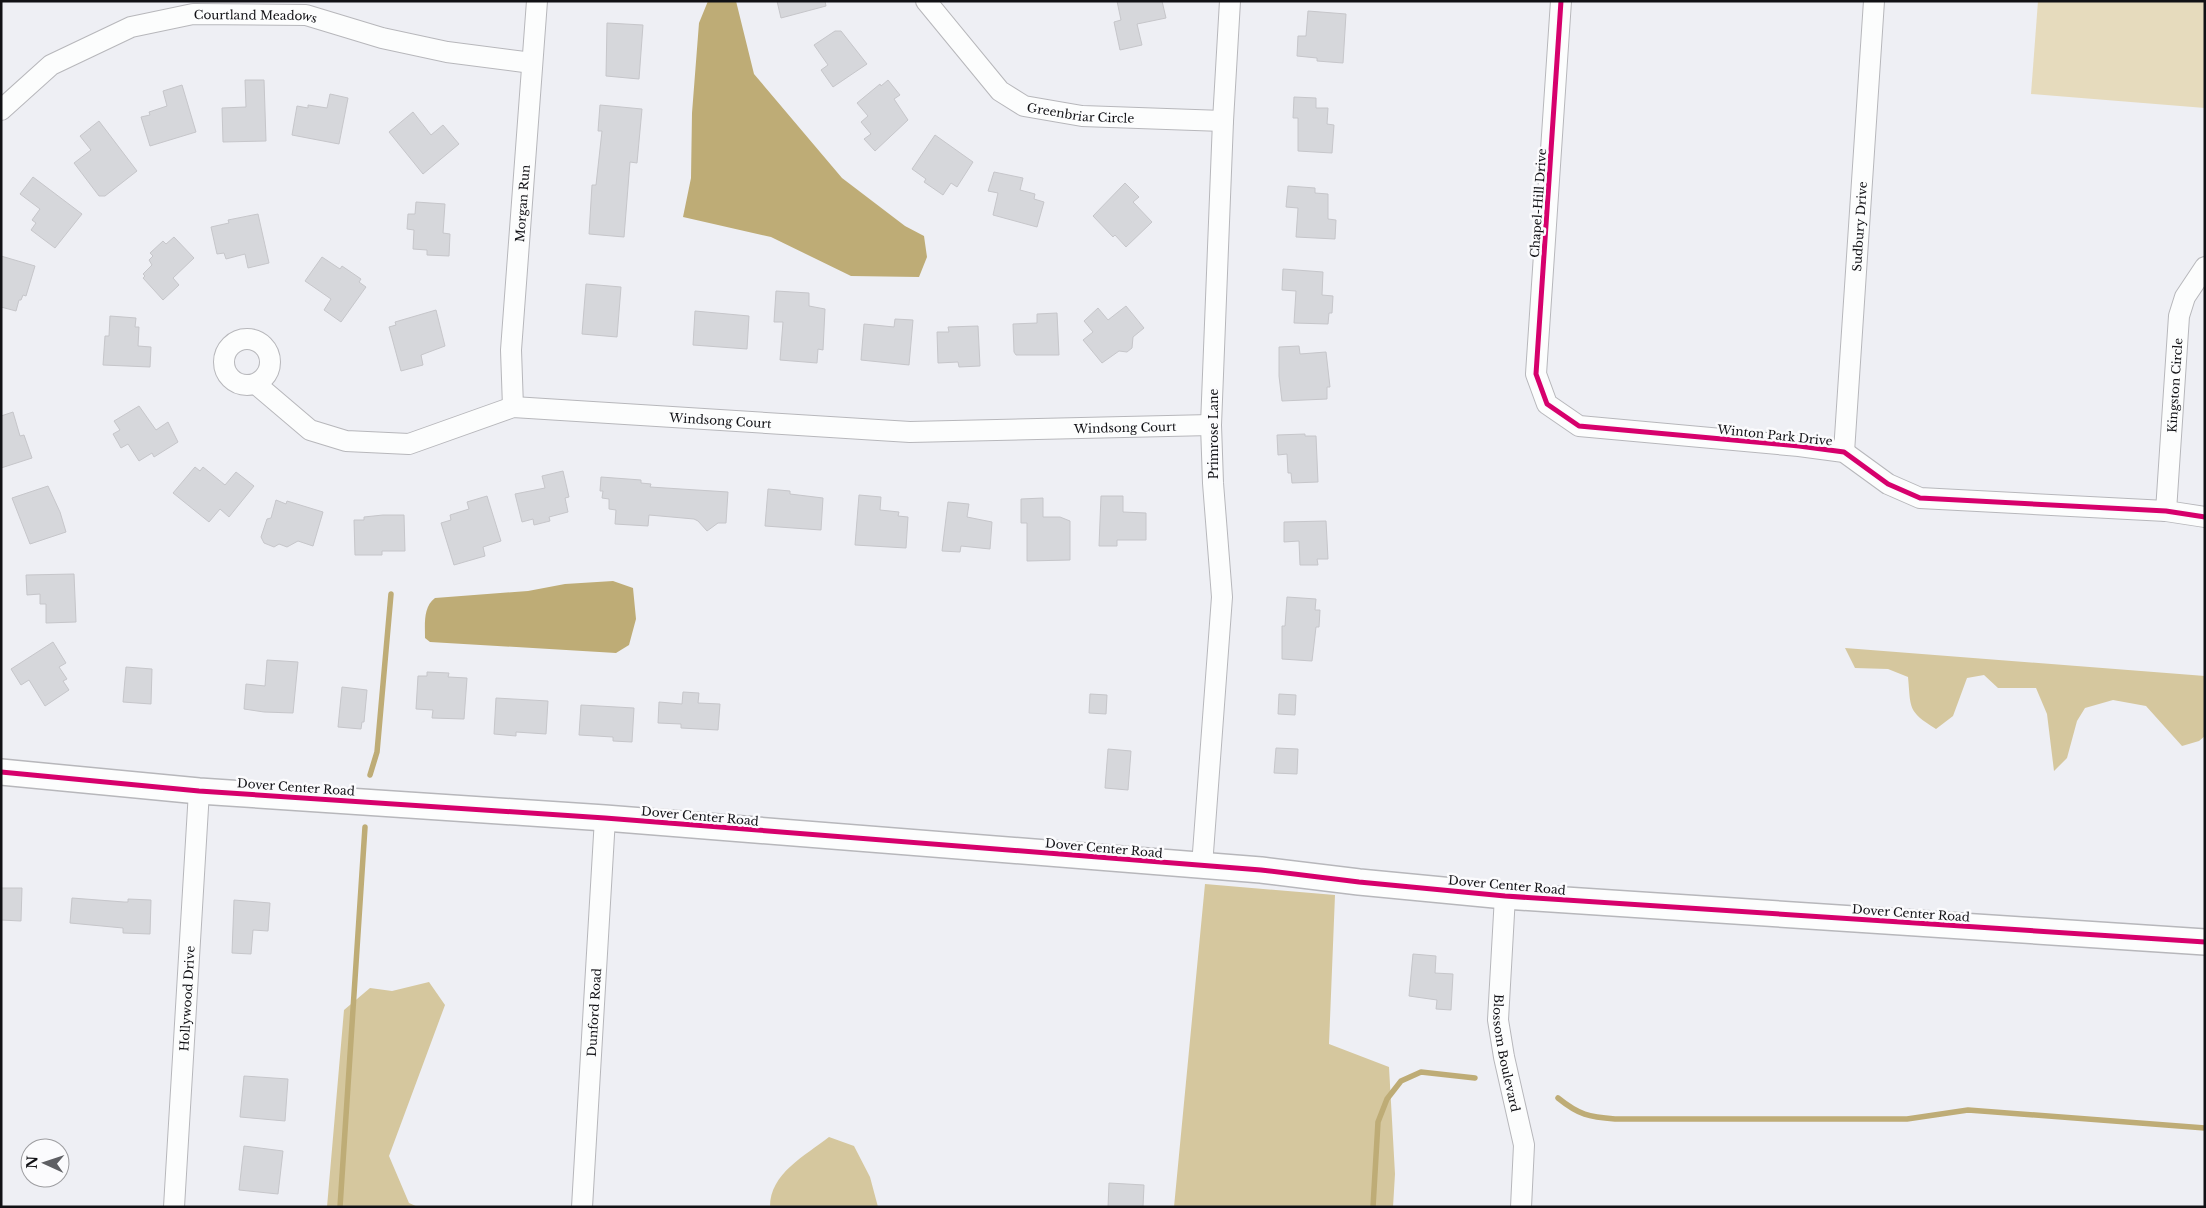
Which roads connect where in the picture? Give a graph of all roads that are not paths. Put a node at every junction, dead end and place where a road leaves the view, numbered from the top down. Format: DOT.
graph roads {
  1 [pos="537,1"];
  2 [pos="926,1"];
  3 [pos="1230,1"];
  4 [pos="1561,1"];
  5 [pos="1874,1"];
  6 [pos="532,63"];
  7 [pos="2,106"];
  8 [pos="1224,121"];
  9 [pos="2205,267"];
  10 [pos="256,384"];
  11 [pos="1547,404"];
  12 [pos="513,407"];
  13 [pos="1211,425"];
  14 [pos="1844,452"];
  15 [pos="2166,510"];
  16 [pos="2205,517"];
  17 [pos="1,772"];
  18 [pos="199,791"];
  19 [pos="604,818"];
  20 [pos="1202,866"];
  21 [pos="1505,896"];
  22 [pos="2205,942"];
  23 [pos="174,1207"];
  24 [pos="582,1207"];
  25 [pos="1521,1207"];
  1 -- 6 [label="street, Morgan Run"];
  2 -- 8 [label="street, Greenbriar Circle"];
  3 -- 8 [label="street, Primrose Lane"];
  4 -- 11 [label="street, Chapel-Hill Drive"];
  5 -- 14 [label="street, Sudbury Drive"];
  6 -- 7 [label="street, Courtland Meadows"];
  6 -- 12 [label="street, Morgan Run"];
  8 -- 13 [label="street, Primrose Lane"];
  9 -- 15 [label="street, Kingston Circle"];
  10 -- 12 [label="street, Windsong Court"];
  11 -- 14 [label="street, Winton Park Drive"];
  12 -- 13 [label="street, Windsong Court"];
  13 -- 20 [label="street, Primrose Lane"];
  14 -- 15 [label="street, Winton Park Drive"];
  15 -- 16 [label="street, Winton Park Drive"];
  17 -- 18 [label="street, Dover Center Road"];
  18 -- 19 [label="street, Dover Center Road"];
  18 -- 23 [label="street, Hollywood Drive"];
  19 -- 20 [label="street, Dover Center Road"];
  19 -- 24 [label="street, Dunford Road"];
  20 -- 21 [label="street, Dover Center Road"];
  21 -- 22 [label="street, Dover Center Road"];
  21 -- 25 [label="street, Blossom Boulevard"];
}
